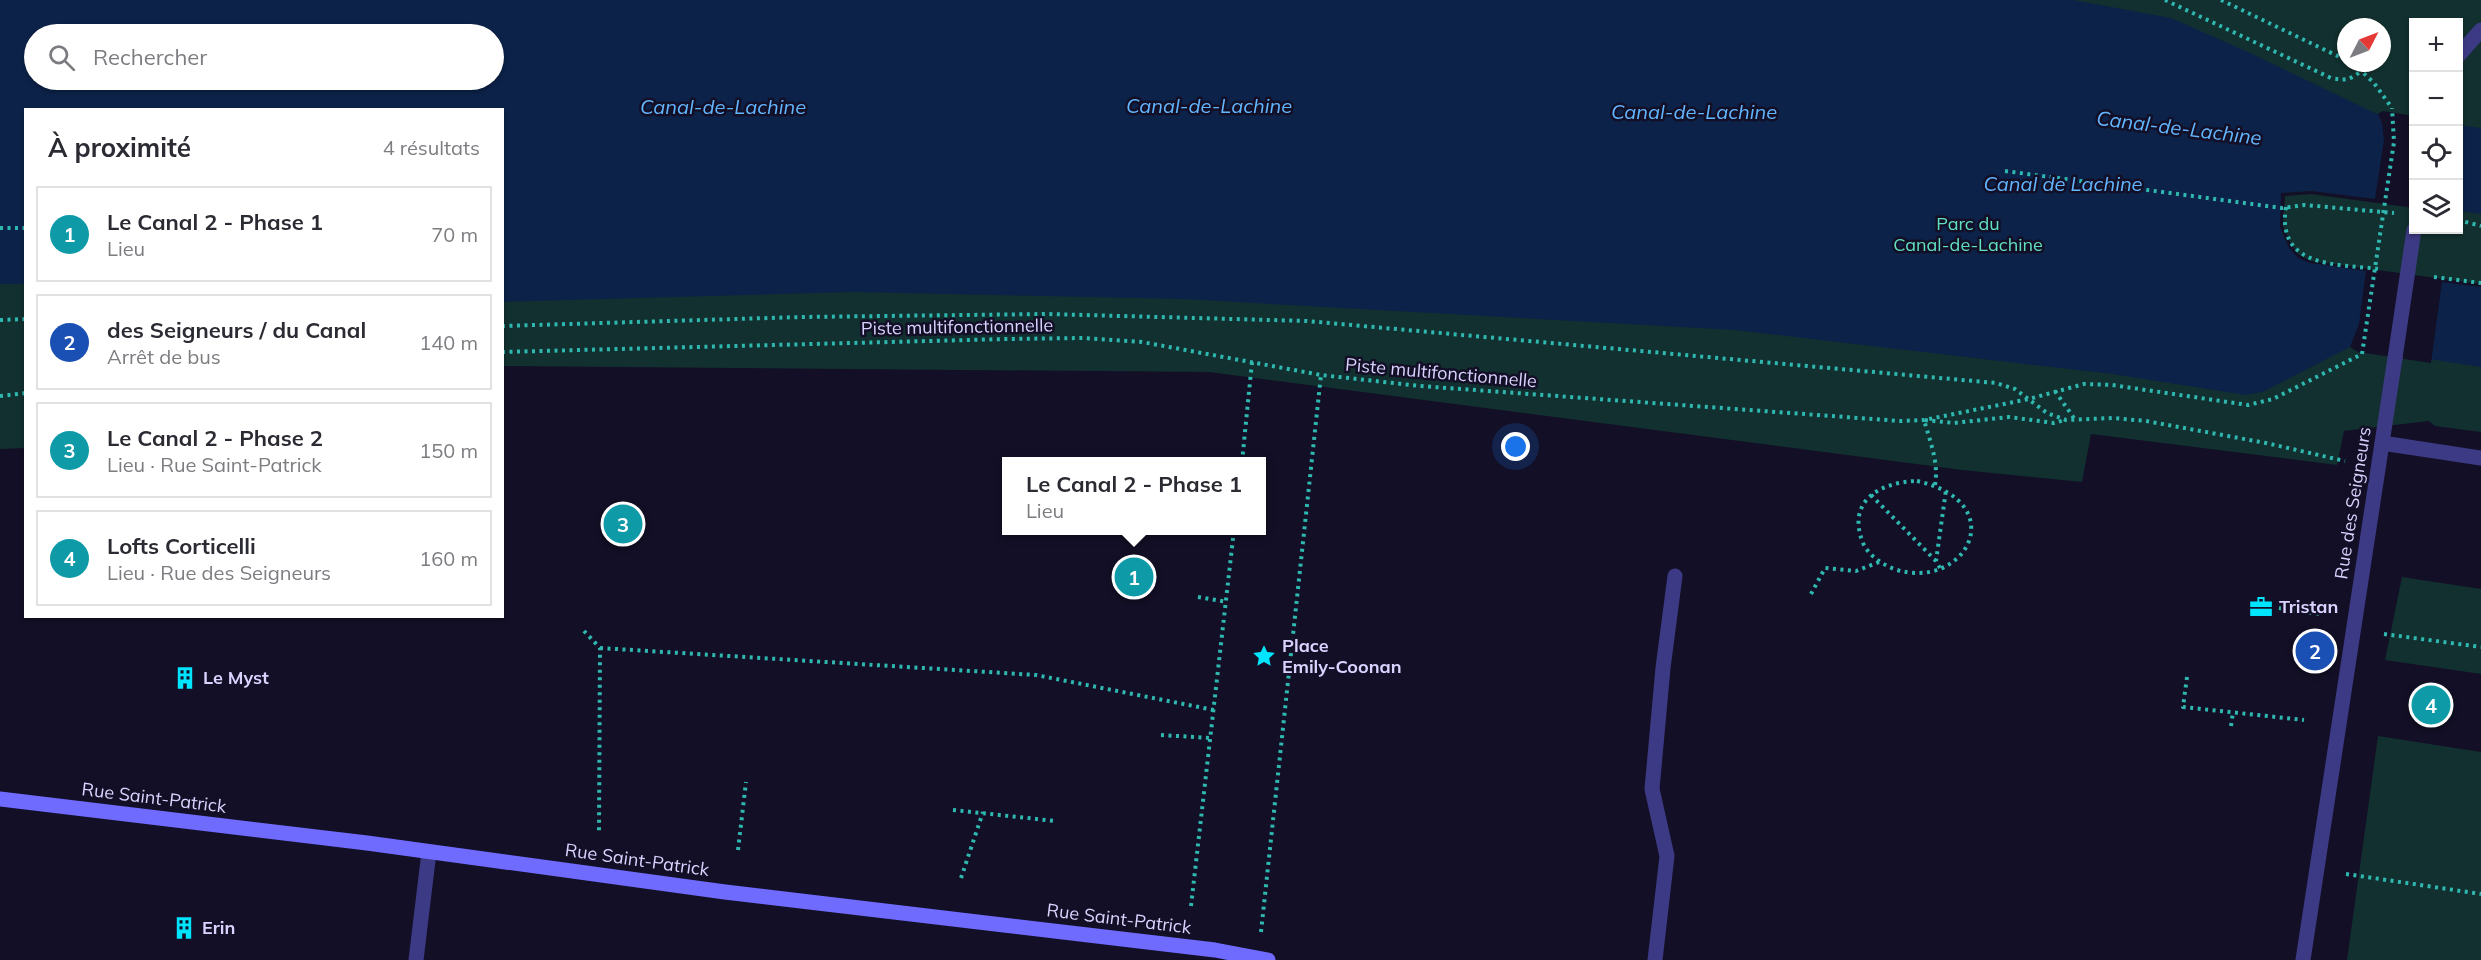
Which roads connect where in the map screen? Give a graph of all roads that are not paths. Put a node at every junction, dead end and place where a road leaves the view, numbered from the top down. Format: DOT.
graph roads {
  1 [pos="2481,30"];
  2 [pos="2463,50"];
  3 [pos="2413,234"];
  4 [pos="2382,443"];
  5 [pos="2481,458"];
  6 [pos="1675,576"];
  7 [pos="0,799"];
  8 [pos="429,852"];
  9 [pos="1215,955"];
  10 [pos="416,960"];
  11 [pos="1268,960"];
  12 [pos="1655,960"];
  13 [pos="2303,960"];
  1 -- 2 [label="street"];
  3 -- 4 [label="street, Rue des Seigneurs, bridge"];
  4 -- 5 [label="street"];
  4 -- 13 [label="street, Rue des Seigneurs"];
  6 -- 12 [label="street"];
  7 -- 8 [label="main road, Rue Saint-Patrick"];
  8 -- 9 [label="main road, Rue Saint-Patrick"];
  8 -- 10 [label="street"];
  9 -- 11 [label="main road, Rue Saint-Patrick"];
}
